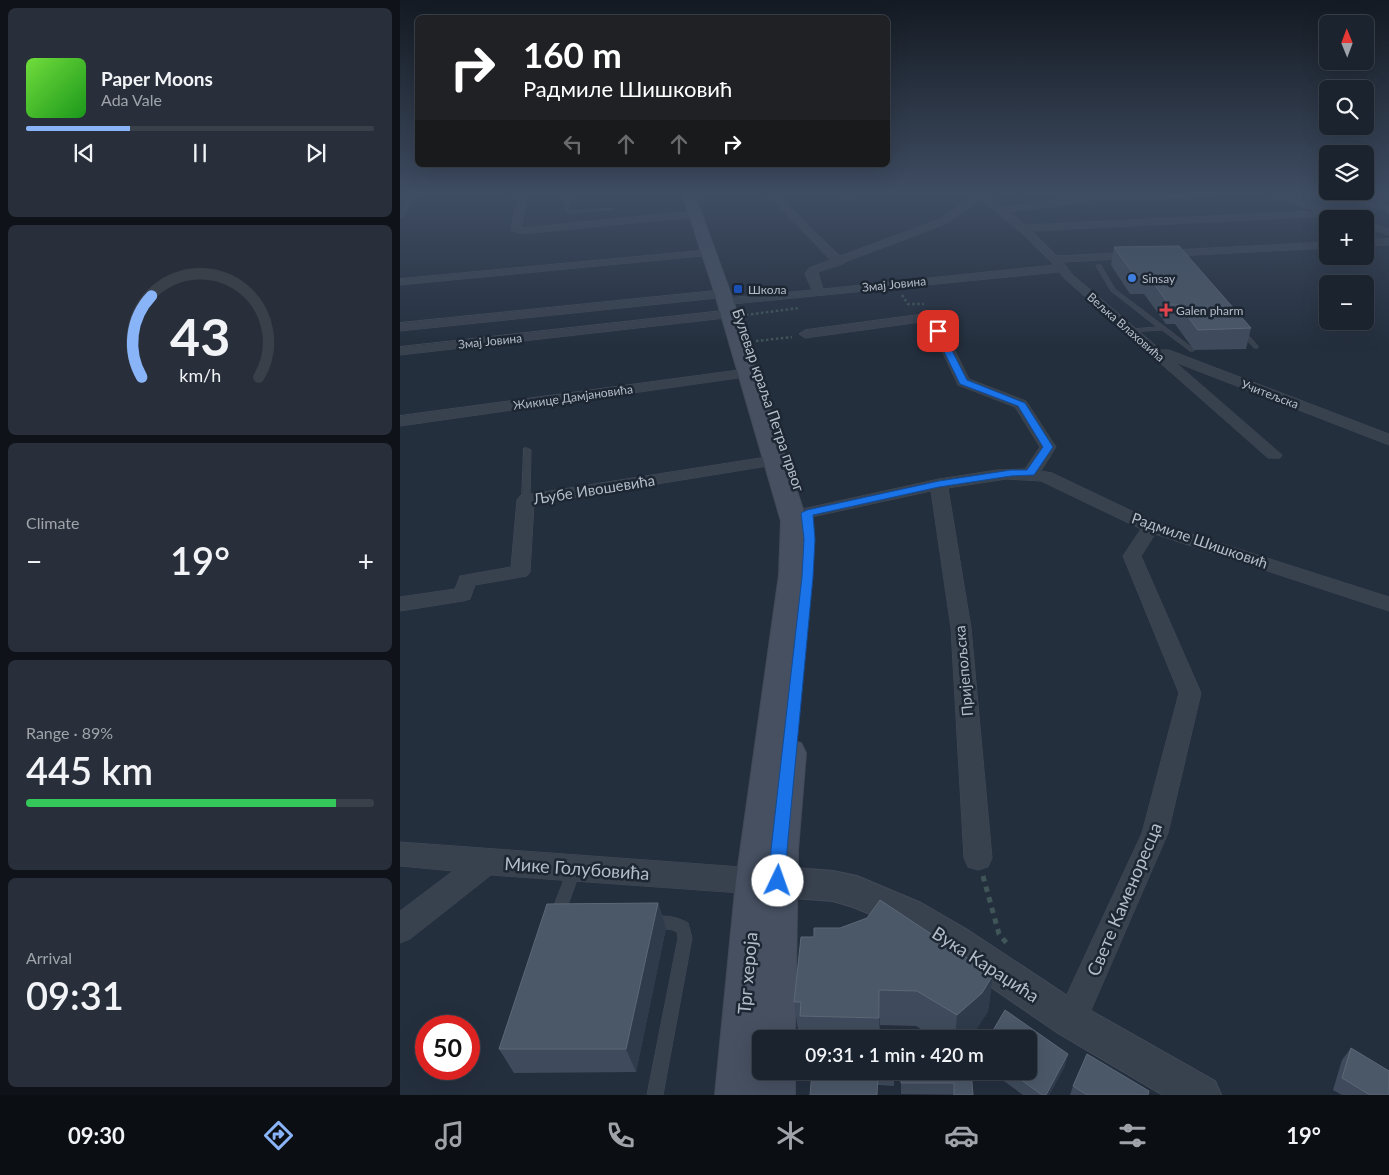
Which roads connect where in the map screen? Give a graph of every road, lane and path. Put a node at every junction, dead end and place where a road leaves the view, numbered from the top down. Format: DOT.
graph roads {
  1 [pos="705,244"];
  2 [pos="712,244"];
  3 [pos="821,244"];
  4 [pos="885,244"];
  5 [pos="1038,244"];
  6 [pos="1319,246"];
  7 [pos="708,253"];
  8 [pos="839,262"];
  9 [pos="1059,263"];
  10 [pos="1099,266"];
  11 [pos="400,282"];
  12 [pos="895,284"];
  13 [pos="819,292"];
  14 [pos="729,303"];
  15 [pos="932,317"];
  16 [pos="451,321"];
  17 [pos="1237,325"];
  18 [pos="400,327"];
  19 [pos="1162,328"];
  20 [pos="1131,331"];
  21 [pos="805,334"];
  22 [pos="749,342"];
  23 [pos="446,346"];
  24 [pos="1256,347"];
  25 [pos="1151,348"];
  26 [pos="400,350"];
  27 [pos="1192,350"];
  28 [pos="747,374"];
  29 [pos="400,421"];
  30 [pos="1389,440"];
  31 [pos="528,450"];
  32 [pos="1274,455"];
  33 [pos="774,461"];
  34 [pos="1030,473"];
  35 [pos="939,484"];
  36 [pos="526,500"];
  37 [pos="807,513"];
  38 [pos="1151,527"];
  39 [pos="400,604"];
  40 [pos="1389,604"];
  41 [pos="400,854"];
  42 [pos="978,858"];
  43 [pos="486,862"];
  44 [pos="574,868"];
  45 [pos="766,881"];
  46 [pos="574,920"];
  47 [pos="638,922"];
  48 [pos="400,929"];
  49 [pos="1011,948"];
  50 [pos="1071,1020"];
  51 [pos="773,1030"];
  52 [pos="772,1080"];
  53 [pos="655,1095"];
  54 [pos="738,1095"];
  55 [pos="772,1095"];
  56 [pos="1201,1095"];
  1 -- 7 [label="main road, Булевар краља Петра првог"];
  2 -- 14 [label="main road, Булевар краља Петра првог"];
  3 -- 8 [label="street"];
  4 -- 8 [label="street"];
  5 -- 9 [label="street, Вељка Влаховића"];
  6 -- 9 [label="street, Змај Јовина"];
  7 -- 11 [label="street"];
  7 -- 14 [label="main road, Булевар краља Петра првог"];
  8 -- 13 [label="street"];
  9 -- 12 [label="street, Змај Јовина"];
  9 -- 20 [label="street, Вељка Влаховића"];
  10 -- 19 [label="lane"];
  12 -- 13 [label="street, Змај Јовина"];
  12 -- 15 [label="path"];
  13 -- 14 [label="street, Змај Јовина"];
  14 -- 16 [label="street, Змај Јовина"];
  14 -- 22 [label="main road, Булевар краља Петра првог"];
  14 -- 23 [label="street, Змај Јовина"];
  14 -- 28 [label="main road, Булевар краља Петра првог"];
  15 -- 21 [label="street"];
  15 -- 34 [label="street"];
  16 -- 18 [label="street, Змај Јовина"];
  16 -- 23 [label="street"];
  17 -- 24 [label="lane"];
  19 -- 20 [label="lane"];
  19 -- 27 [label="lane"];
  20 -- 25 [label="street, Вељка Влаховића"];
  21 -- 22 [label="path"];
  22 -- 37 [label="main road, Булевар краља Петра првог"];
  23 -- 26 [label="street, Змај Јовина"];
  25 -- 30 [label="street, Учитељска"];
  25 -- 32 [label="street, Вељка Влаховића"];
  28 -- 29 [label="street, Жикице Дамјановића"];
  28 -- 33 [label="main road, Булевар краља Петра првог"];
  31 -- 36 [label="lane"];
  33 -- 36 [label="street, Љубе Ивошевића"];
  33 -- 45 [label="main road, Булевар краља Петра првог"];
  34 -- 35 [label="street, Радмиле Шишковић"];
  34 -- 38 [label="street, Радмиле Шишковић"];
  35 -- 37 [label="street, Радмиле Шишковић"];
  35 -- 42 [label="street, Пријепољска"];
  36 -- 39 [label="street, Љубе Ивошевића"];
  37 -- 45 [label="main road, Булевар краља Петра првог"];
  38 -- 40 [label="street, Радмиле Шишковић"];
  38 -- 50 [label="street, Свете Каменоресца"];
  41 -- 43 [label="street, Мике Голубовића"];
  42 -- 49 [label="path"];
  43 -- 44 [label="street, Мике Голубовића"];
  43 -- 48 [label="street"];
  44 -- 45 [label="street, Мике Голубовића"];
  44 -- 46 [label="lane"];
  45 -- 50 [label="street, Вука Караџића"];
  45 -- 51 [label="main road, Трг хероја"];
  45 -- 54 [label="main road, Трг хероја"];
  47 -- 53 [label="lane"];
  50 -- 56 [label="street, Вука Караџића"];
  52 -- 55 [label="main road"];
}
